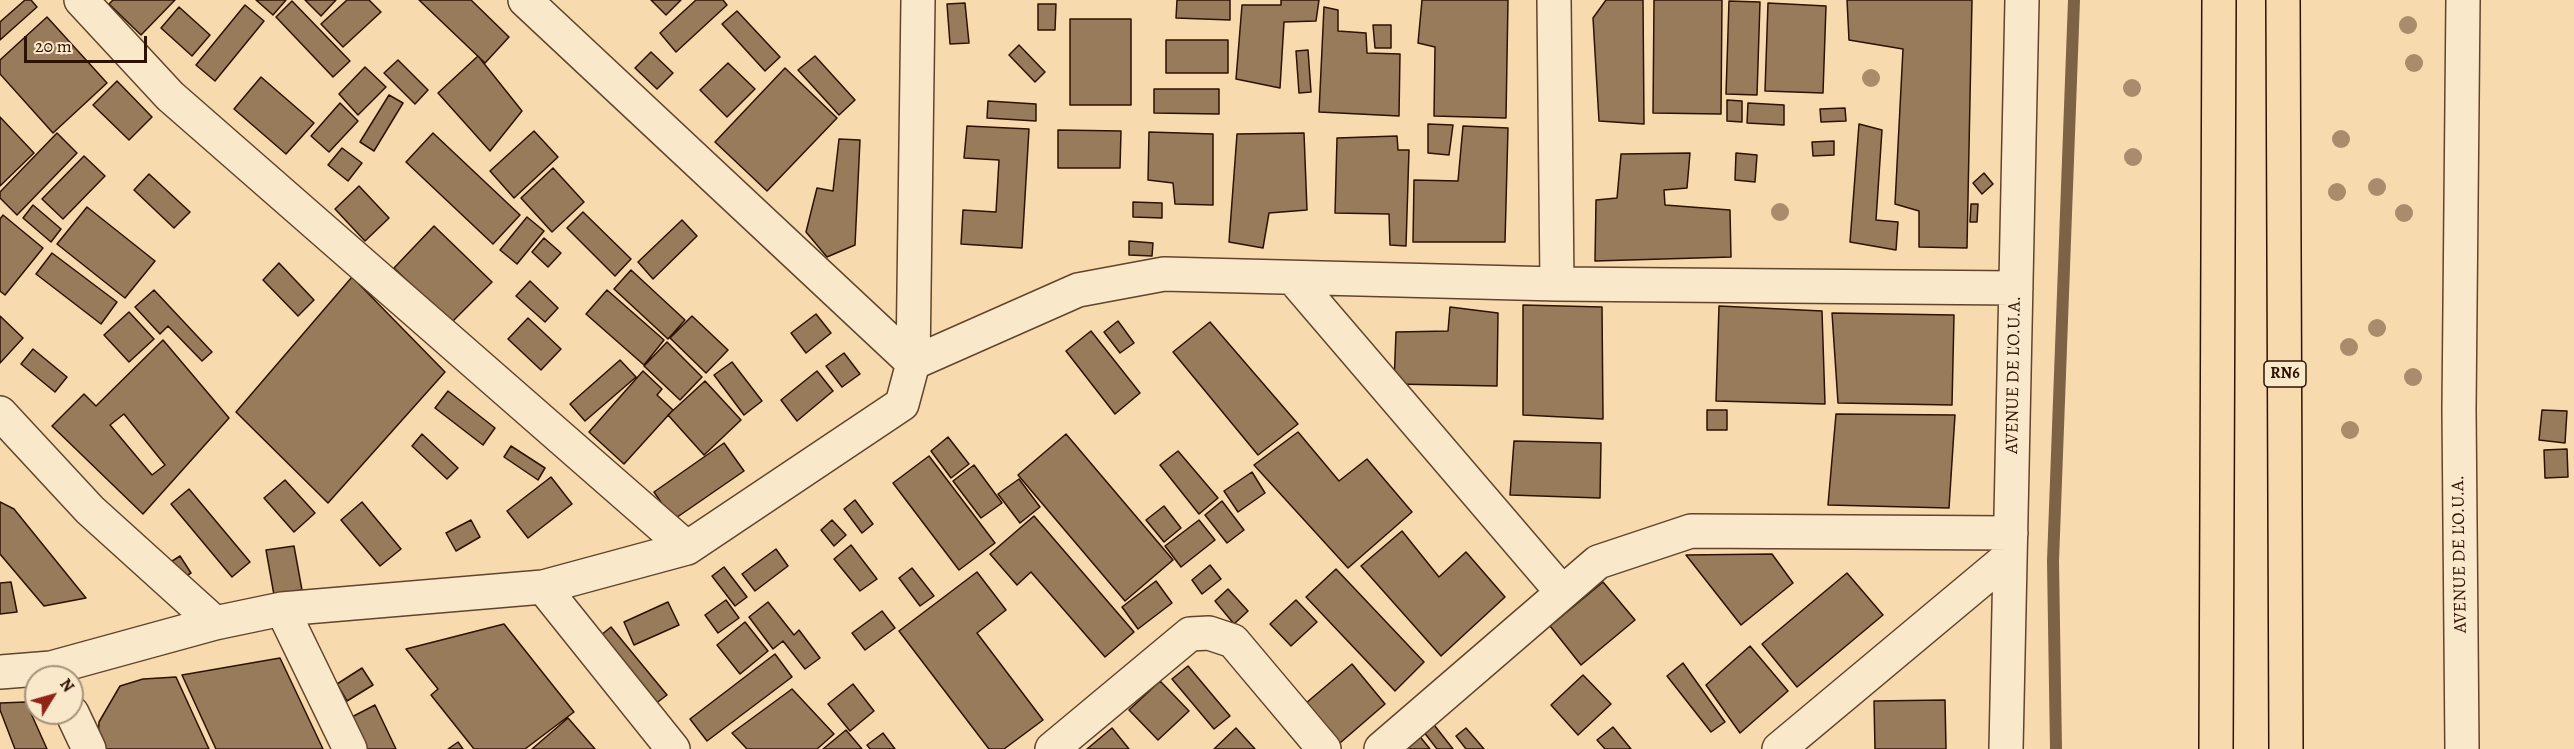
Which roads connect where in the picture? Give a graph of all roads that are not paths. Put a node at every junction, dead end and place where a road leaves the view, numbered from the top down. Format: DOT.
graph roads {
  1 [pos="81,0"];
  2 [pos="525,0"];
  3 [pos="918,0"];
  4 [pos="1554,0"];
  5 [pos="2022,0"];
  6 [pos="2219,0"];
  7 [pos="2283,0"];
  8 [pos="2463,0"];
  9 [pos="1293,278"];
  10 [pos="1557,284"];
  11 [pos="2016,288"];
  12 [pos="913,363"];
  13 [pos="0,413"];
  14 [pos="2011,544"];
  15 [pos="687,548"];
  16 [pos="543,587"];
  17 [pos="1562,592"];
  18 [pos="282,609"];
  19 [pos="215,623"];
  20 [pos="79,665"];
  21 [pos="0,672"];
  22 [pos="24,672"];
  23 [pos="77,725"];
  24 [pos="88,749"];
  25 [pos="350,749"];
  26 [pos="673,749"];
  27 [pos="1052,749"];
  28 [pos="1324,749"];
  29 [pos="1381,749"];
  30 [pos="1779,749"];
  31 [pos="2006,749"];
  32 [pos="2216,749"];
  33 [pos="2286,749"];
  34 [pos="2462,749"];
  1 -- 15 [label="street"];
  2 -- 12 [label="street"];
  3 -- 12 [label="street"];
  4 -- 10 [label="street"];
  5 -- 11 [label="street, AVENUE DE L'O.U.A."];
  6 -- 32 [label="highway"];
  7 -- 33 [label="highway, RN6"];
  8 -- 34 [label="street, AVENUE DE L'O.U.A."];
  9 -- 10 [label="street"];
  9 -- 12 [label="street"];
  9 -- 17 [label="street"];
  10 -- 11 [label="street"];
  11 -- 14 [label="street, AVENUE DE L'O.U.A."];
  12 -- 15 [label="street"];
  13 -- 19 [label="street"];
  14 -- 17 [label="street"];
  14 -- 30 [label="street"];
  14 -- 31 [label="street, AVENUE DE L'O.U.A."];
  15 -- 16 [label="street"];
  16 -- 18 [label="street"];
  16 -- 26 [label="street"];
  17 -- 29 [label="street"];
  18 -- 19 [label="street"];
  18 -- 25 [label="street"];
  19 -- 20 [label="street"];
  21 -- 22 [label="street"];
  23 -- 24 [label="street"];
  27 -- 28 [label="street"];
}
